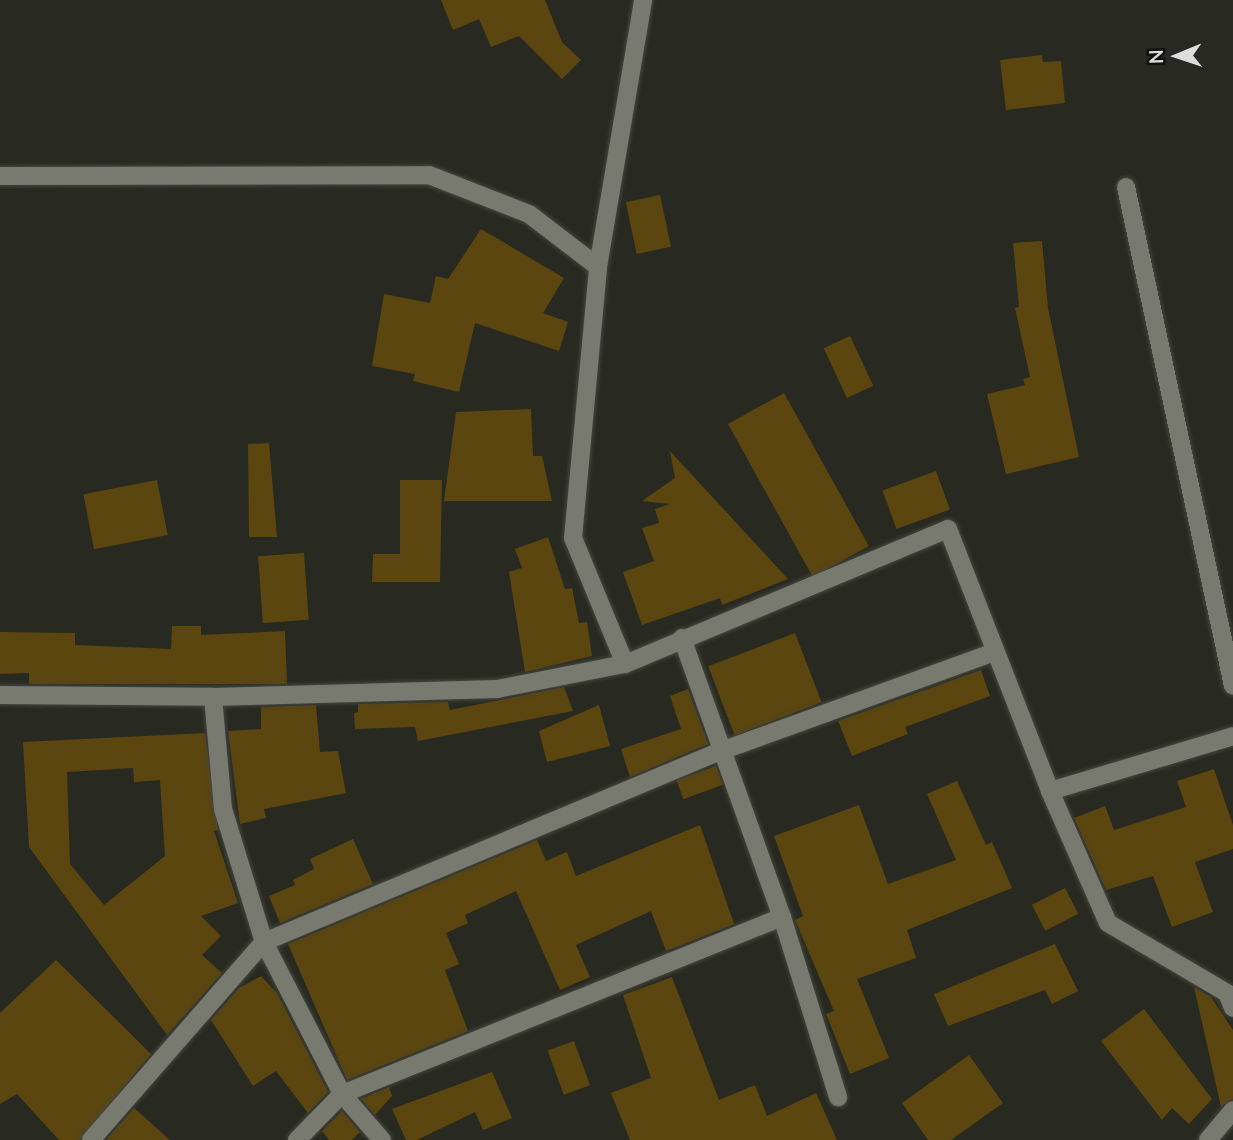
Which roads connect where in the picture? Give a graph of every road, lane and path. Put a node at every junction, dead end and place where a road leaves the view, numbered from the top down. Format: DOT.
graph roads {
  1 [pos="643,0"];
  2 [pos="0,176"];
  3 [pos="1126,187"];
  4 [pos="598,268"];
  5 [pos="682,638"];
  6 [pos="995,652"];
  7 [pos="625,664"];
  8 [pos="1233,686"];
  9 [pos="0,695"];
  10 [pos="213,697"];
  11 [pos="1233,736"];
  12 [pos="724,750"];
  13 [pos="1050,791"];
  14 [pos="782,917"];
  15 [pos="264,942"];
  16 [pos="1233,1008"];
  17 [pos="342,1094"];
  18 [pos="838,1097"];
  19 [pos="1233,1110"];
  20 [pos="91,1140"];
  21 [pos="297,1140"];
  22 [pos="382,1140"];
  23 [pos="1208,1140"];
  1 -- 4 [label="street"];
  2 -- 4 [label="street"];
  3 -- 8 [label="street"];
  4 -- 7 [label="street"];
  5 -- 6 [label="street"];
  5 -- 7 [label="street"];
  5 -- 12 [label="street"];
  6 -- 12 [label="street"];
  6 -- 13 [label="street"];
  7 -- 10 [label="street"];
  9 -- 10 [label="street"];
  10 -- 15 [label="street"];
  11 -- 13 [label="street"];
  12 -- 14 [label="street"];
  12 -- 15 [label="street"];
  13 -- 16 [label="street"];
  14 -- 17 [label="street"];
  14 -- 18 [label="street"];
  15 -- 17 [label="street"];
  15 -- 20 [label="street"];
  17 -- 21 [label="street"];
  17 -- 22 [label="street"];
  19 -- 23 [label="street"];
}
